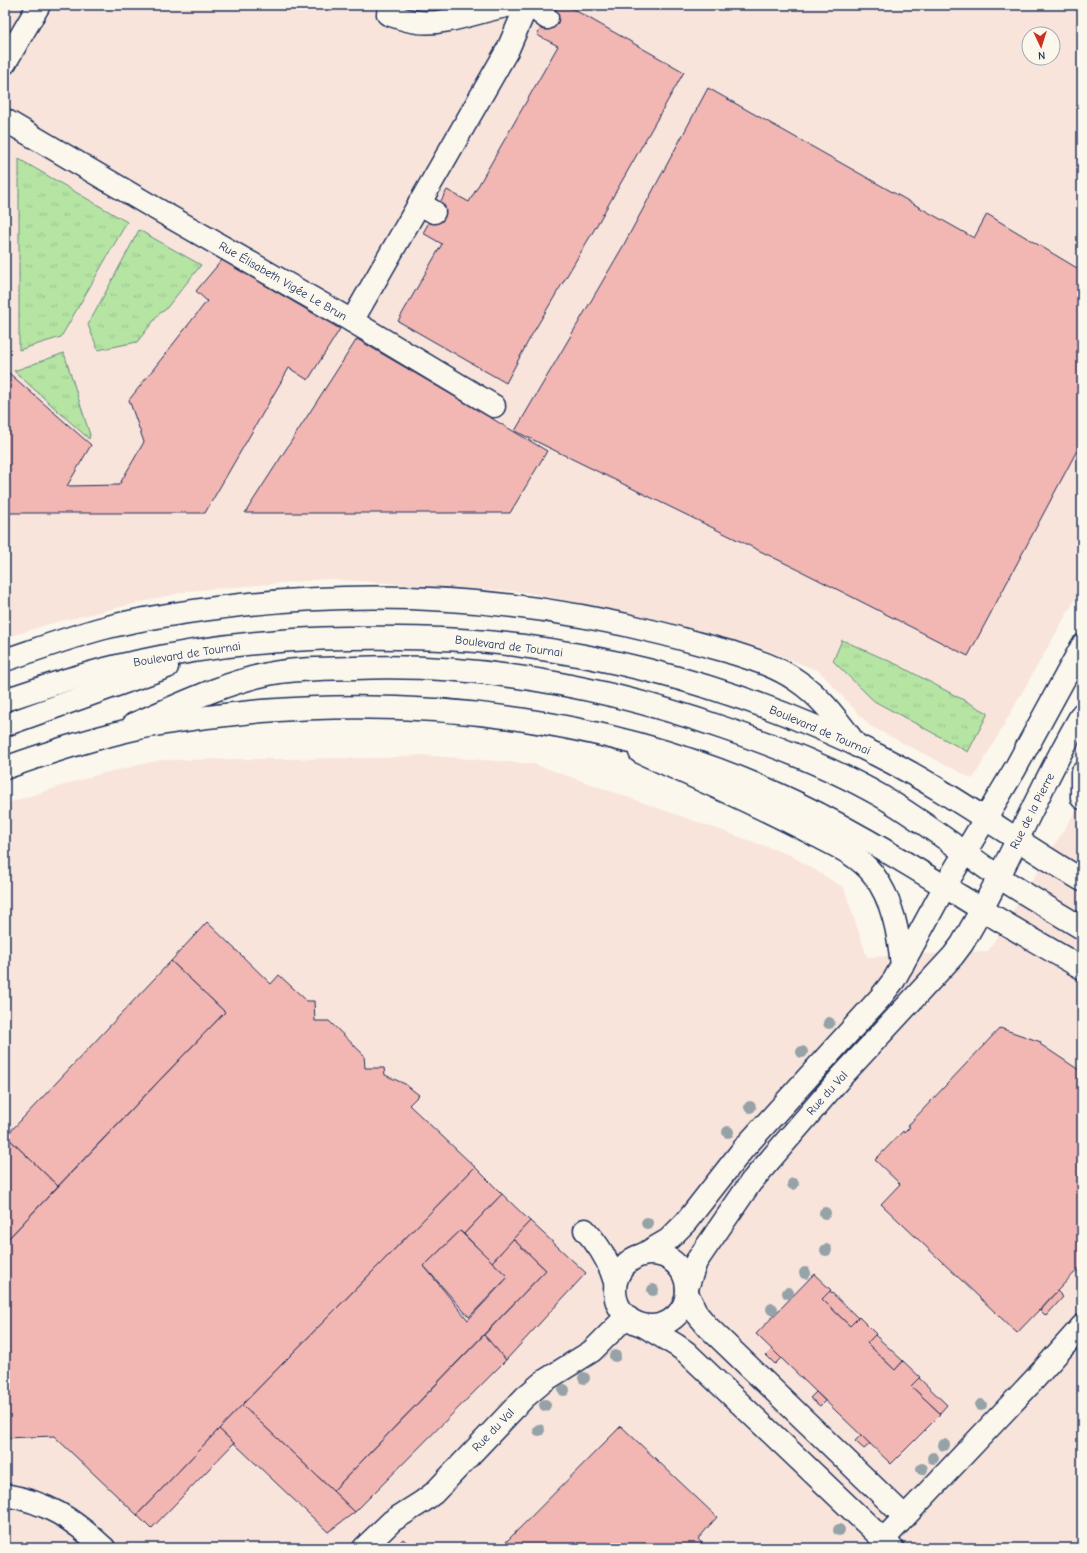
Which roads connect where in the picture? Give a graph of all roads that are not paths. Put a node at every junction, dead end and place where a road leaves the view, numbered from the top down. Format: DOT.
graph roads {
  1 [pos="39,5"];
  2 [pos="393,5"];
  3 [pos="512,5"];
  4 [pos="527,5"];
  5 [pos="5,63"];
  6 [pos="5,120"];
  7 [pos="352,321"];
  8 [pos="494,406"];
  9 [pos="235,646"];
  10 [pos="1082,646"];
  11 [pos="5,660"];
  12 [pos="5,700"];
  13 [pos="1082,714"];
  14 [pos="5,725"];
  15 [pos="604,735"];
  16 [pos="100,738"];
  17 [pos="857,746"];
  18 [pos="5,768"];
  19 [pos="1082,773"];
  20 [pos="1082,798"];
  21 [pos="986,818"];
  22 [pos="1018,839"];
  23 [pos="965,852"];
  24 [pos="999,877"];
  25 [pos="1082,880"];
  26 [pos="945,886"];
  27 [pos="982,909"];
  28 [pos="1082,928"];
  29 [pos="902,966"];
  30 [pos="1082,968"];
  31 [pos="585,1230"];
  32 [pos="644,1254"];
  33 [pos="615,1282"];
  34 [pos="687,1290"];
  35 [pos="635,1321"];
  36 [pos="1082,1326"];
  37 [pos="5,1495"];
  38 [pos="904,1516"];
  39 [pos="887,1544"];
  40 [pos="104,1548"];
  41 [pos="364,1548"];
  1 -- 5 [label="main road"];
  2 -- 3 [label="main road"];
  4 -- 7 [label="main road, Rue Élisabeth Vigée Le Brun"];
  6 -- 7 [label="main road, Rue Élisabeth Vigée Le Brun"];
  7 -- 8 [label="main road"];
  9 -- 12 [label="main road, Boulevard de Tournai"];
  9 -- 14 [label="main road"];
  9 -- 17 [label="main road, Boulevard de Tournai"];
  10 -- 21 [label="main road"];
  11 -- 17 [label="main road"];
  13 -- 22 [label="main road, Rue de la Pierre"];
  15 -- 16 [label="main road"];
  15 -- 26 [label="main road"];
  15 -- 29 [label="main road"];
  16 -- 18 [label="main road"];
  16 -- 23 [label="main road"];
  17 -- 21 [label="main road, Boulevard de Tournai"];
  19 -- 20 [label="main road"];
  21 -- 22 [label="main road, Boulevard de Tournai"];
  21 -- 23 [label="main road"];
  22 -- 24 [label="main road, Rue de la Pierre"];
  22 -- 25 [label="main road, Boulevard de Tournai"];
  23 -- 24 [label="main road"];
  23 -- 26 [label="main road"];
  24 -- 27 [label="main road, Rue de la Pierre"];
  24 -- 28 [label="main road"];
  26 -- 27 [label="main road"];
  26 -- 29 [label="main road, Rue du Val"];
  27 -- 30 [label="main road"];
  27 -- 34 [label="main road, Rue du Val"];
  29 -- 32 [label="main road, Rue du Val"];
  31 -- 33 [label="main road"];
  32 -- 33 [label="main road"];
  32 -- 34 [label="main road"];
  33 -- 35 [label="main road"];
  34 -- 35 [label="main road"];
  34 -- 38 [label="main road"];
  35 -- 39 [label="main road"];
  35 -- 41 [label="main road, Rue du Val"];
  36 -- 38 [label="main road"];
  37 -- 40 [label="main road"];
  38 -- 39 [label="main road"];
}
